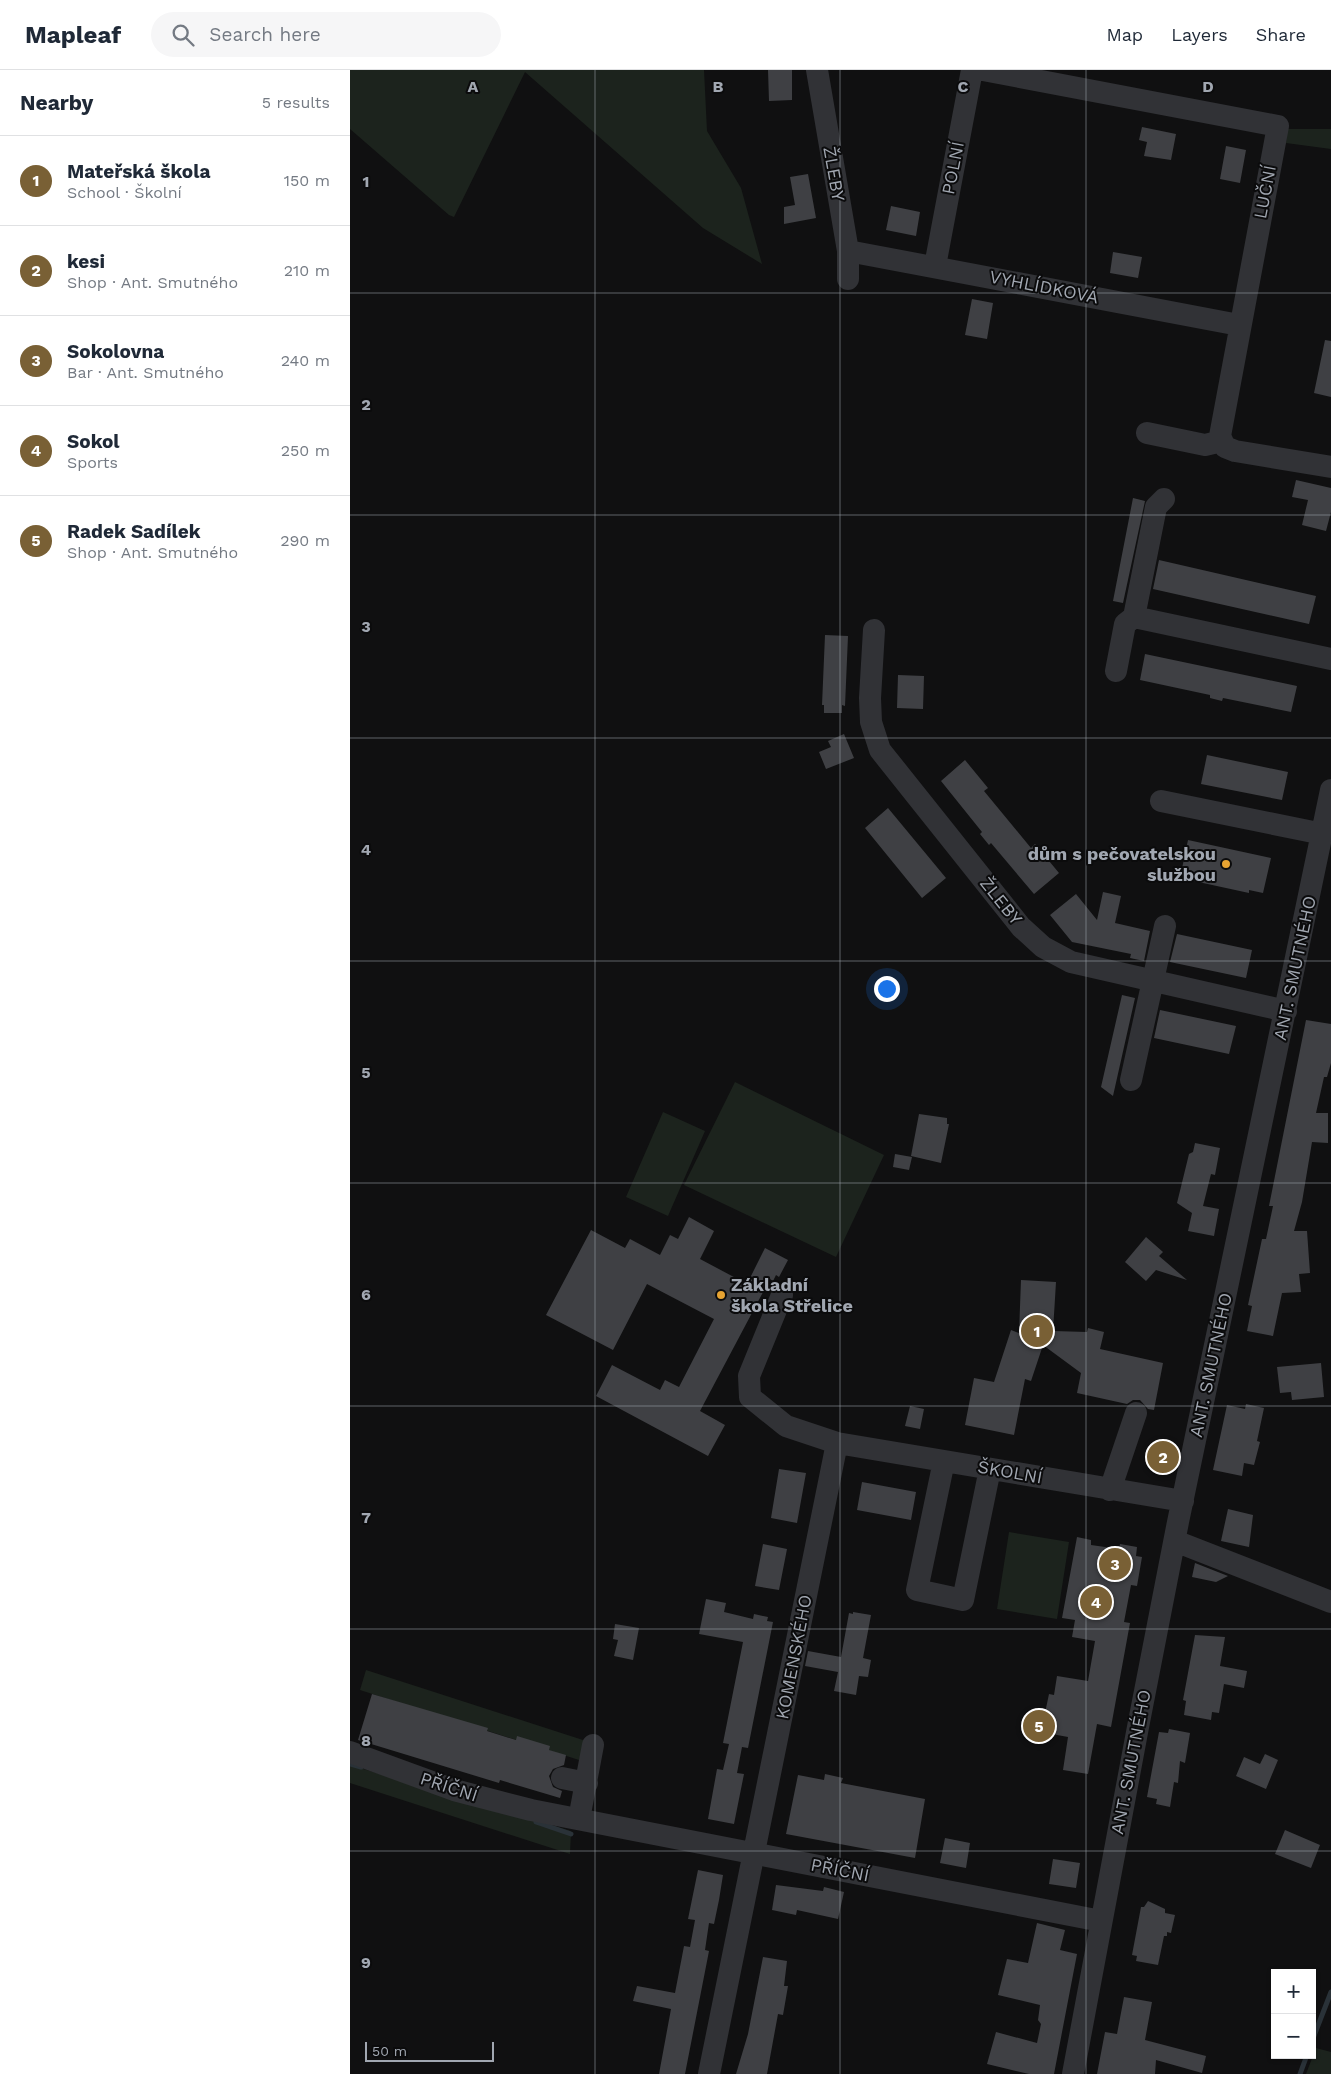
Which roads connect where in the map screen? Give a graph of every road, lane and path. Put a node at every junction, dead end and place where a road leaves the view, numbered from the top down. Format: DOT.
graph roads {
  1 [pos="817,70"];
  2 [pos="972,70"];
  3 [pos="982,70"];
  4 [pos="848,252"];
  5 [pos="934,266"];
  6 [pos="848,279"];
  7 [pos="1240,325"];
  8 [pos="1147,433"];
  9 [pos="1222,441"];
  10 [pos="1331,467"];
  11 [pos="1164,499"];
  12 [pos="1134,617"];
  13 [pos="874,630"];
  14 [pos="1331,659"];
  15 [pos="1116,671"];
  16 [pos="1331,790"];
  17 [pos="1161,801"];
  18 [pos="1323,834"];
  19 [pos="1165,926"];
  20 [pos="1153,982"];
  21 [pos="1286,1011"];
  22 [pos="1131,1080"];
  23 [pos="782,1295"];
  24 [pos="1136,1414"];
  25 [pos="837,1444"];
  26 [pos="944,1461"];
  27 [pos="990,1469"];
  28 [pos="1110,1490"];
  29 [pos="1182,1501"];
  30 [pos="1175,1541"];
  31 [pos="1331,1602"];
  32 [pos="593,1745"];
  33 [pos="350,1752"];
  34 [pos="562,1778"];
  35 [pos="586,1783"];
  36 [pos="579,1819"];
  37 [pos="754,1852"];
  38 [pos="1101,1921"];
  39 [pos="709,2074"];
  40 [pos="1073,2074"];
  1 -- 4 [label="street, ŽLEBY"];
  2 -- 5 [label="street, POLNÍ"];
  3 -- 7 [label="street, LUČNÍ"];
  4 -- 5 [label="street, VYHLÍDKOVÁ"];
  4 -- 6 [label="street, ŽLEBY"];
  5 -- 7 [label="street, VYHLÍDKOVÁ"];
  7 -- 9 [label="street, LUČNÍ"];
  8 -- 9 [label="street"];
  9 -- 10 [label="street"];
  11 -- 12 [label="street"];
  12 -- 14 [label="street"];
  12 -- 15 [label="street"];
  13 -- 20 [label="street, ŽLEBY"];
  16 -- 18 [label="street, ANT. SMUTNÉHO"];
  17 -- 18 [label="street"];
  18 -- 21 [label="street, ANT. SMUTNÉHO"];
  19 -- 20 [label="street"];
  20 -- 21 [label="street, ŽLEBY"];
  20 -- 22 [label="street"];
  21 -- 29 [label="street, ANT. SMUTNÉHO"];
  23 -- 25 [label="street"];
  24 -- 28 [label="street"];
  25 -- 26 [label="street, ŠKOLNÍ"];
  25 -- 37 [label="street, KOMENSKÉHO"];
  26 -- 27 [label="street, ŠKOLNÍ"];
  26 -- 27 [label="street"];
  27 -- 28 [label="street, ŠKOLNÍ"];
  28 -- 29 [label="street, ŠKOLNÍ"];
  29 -- 30 [label="street, ANT. SMUTNÉHO"];
  30 -- 31 [label="street"];
  30 -- 38 [label="street, ANT. SMUTNÉHO"];
  32 -- 35 [label="street"];
  33 -- 36 [label="street, PŘÍČNÍ"];
  34 -- 35 [label="street"];
  35 -- 36 [label="street"];
  36 -- 37 [label="street, PŘÍČNÍ"];
  37 -- 38 [label="street, PŘÍČNÍ"];
  37 -- 39 [label="street, KOMENSKÉHO"];
  38 -- 40 [label="street, ANT. SMUTNÉHO"];
}
